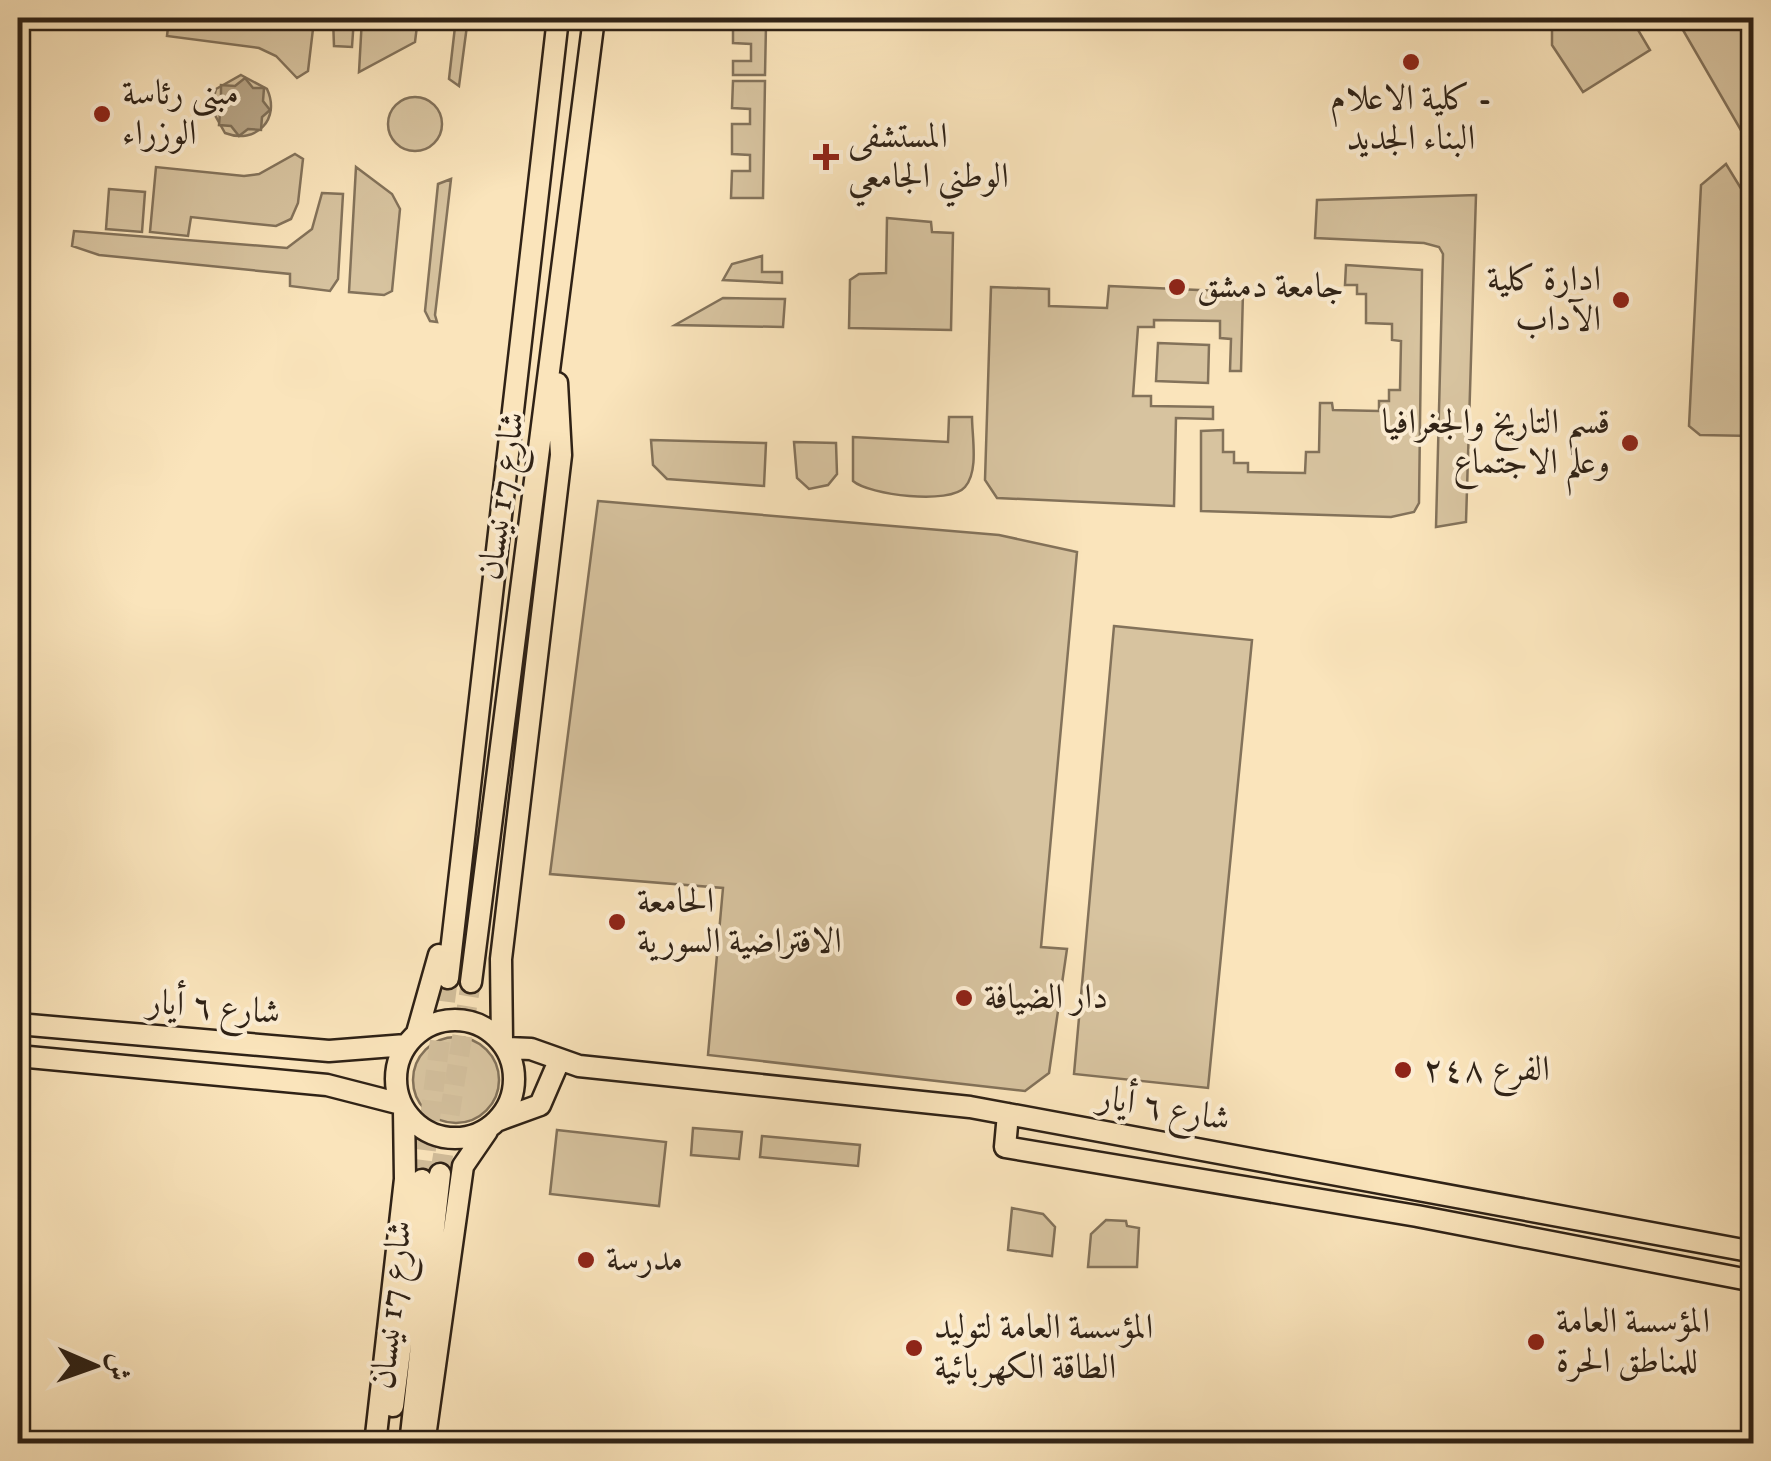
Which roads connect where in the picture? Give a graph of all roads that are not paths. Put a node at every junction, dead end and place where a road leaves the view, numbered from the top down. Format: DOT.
graph roads {
  1 [pos="558,18"];
  2 [pos="594,18"];
  3 [pos="553,363"];
  4 [pos="512,445"];
  5 [pos="448,978"];
  6 [pos="471,982"];
  7 [pos="18,1024"];
  8 [pos="411,1039"];
  9 [pos="217,1041"];
  10 [pos="504,1045"];
  11 [pos="18,1056"];
  12 [pos="559,1062"];
  13 [pos="212,1076"];
  14 [pos="402,1107"];
  15 [pos="1008,1114"];
  16 [pos="493,1125"];
  17 [pos="1199,1148"];
  18 [pos="1289,1164"];
  19 [pos="1192,1177"];
  20 [pos="1424,1189"];
  21 [pos="1284,1193"];
  22 [pos="1417,1216"];
  23 [pos="1670,1237"];
  24 [pos="1754,1252"];
  25 [pos="1665,1263"];
  26 [pos="1754,1281"];
  27 [pos="375,1444"];
  28 [pos="388,1444"];
  29 [pos="410,1444"];
  30 [pos="424,1444"];
  1 -- 4 [label="main road, شارع 17 نيسان"];
  2 -- 3 [label="main road, شارع 17 نيسان"];
  3 -- 6 [label="main road, شارع 17 نيسان"];
  3 -- 10 [label="main road"];
  4 -- 5 [label="main road, شارع 17 نيسان"];
  4 -- 8 [label="main road"];
  7 -- 9 [label="main road, شارع ٦ أيار"];
  8 -- 9 [label="main road, شارع ٦ أيار"];
  8 -- 10 [label="main road"];
  8 -- 14 [label="main road"];
  9 -- 13 [label="main road"];
  10 -- 12 [label="main road, شارع ٦ أيار"];
  10 -- 16 [label="main road"];
  11 -- 13 [label="main road, شارع ٦ أيار"];
  12 -- 15 [label="main road, شارع ٦ أيار"];
  12 -- 16 [label="main road"];
  13 -- 14 [label="main road, شارع ٦ أيار"];
  14 -- 16 [label="main road"];
  14 -- 27 [label="main road"];
  15 -- 17 [label="main road, شارع ٦ أيار"];
  15 -- 19 [label="main road, شارع ٦ أيار"];
  16 -- 30 [label="main road"];
  17 -- 18 [label="main road, شارع ٦ أيار"];
  17 -- 19 [label="main road"];
  18 -- 20 [label="main road, شارع ٦ أيار"];
  18 -- 21 [label="main road"];
  19 -- 21 [label="main road, شارع ٦ أيار"];
  20 -- 22 [label="main road"];
  20 -- 23 [label="main road, شارع ٦ أيار"];
  21 -- 22 [label="main road, شارع ٦ أيار"];
  22 -- 25 [label="main road, شارع ٦ أيار"];
  23 -- 24 [label="main road, شارع ٦ أيار"];
  23 -- 25 [label="main road"];
  25 -- 26 [label="main road, شارع ٦ أيار"];
  28 -- 29 [label="main road, شارع 17 نيسان"];
}
